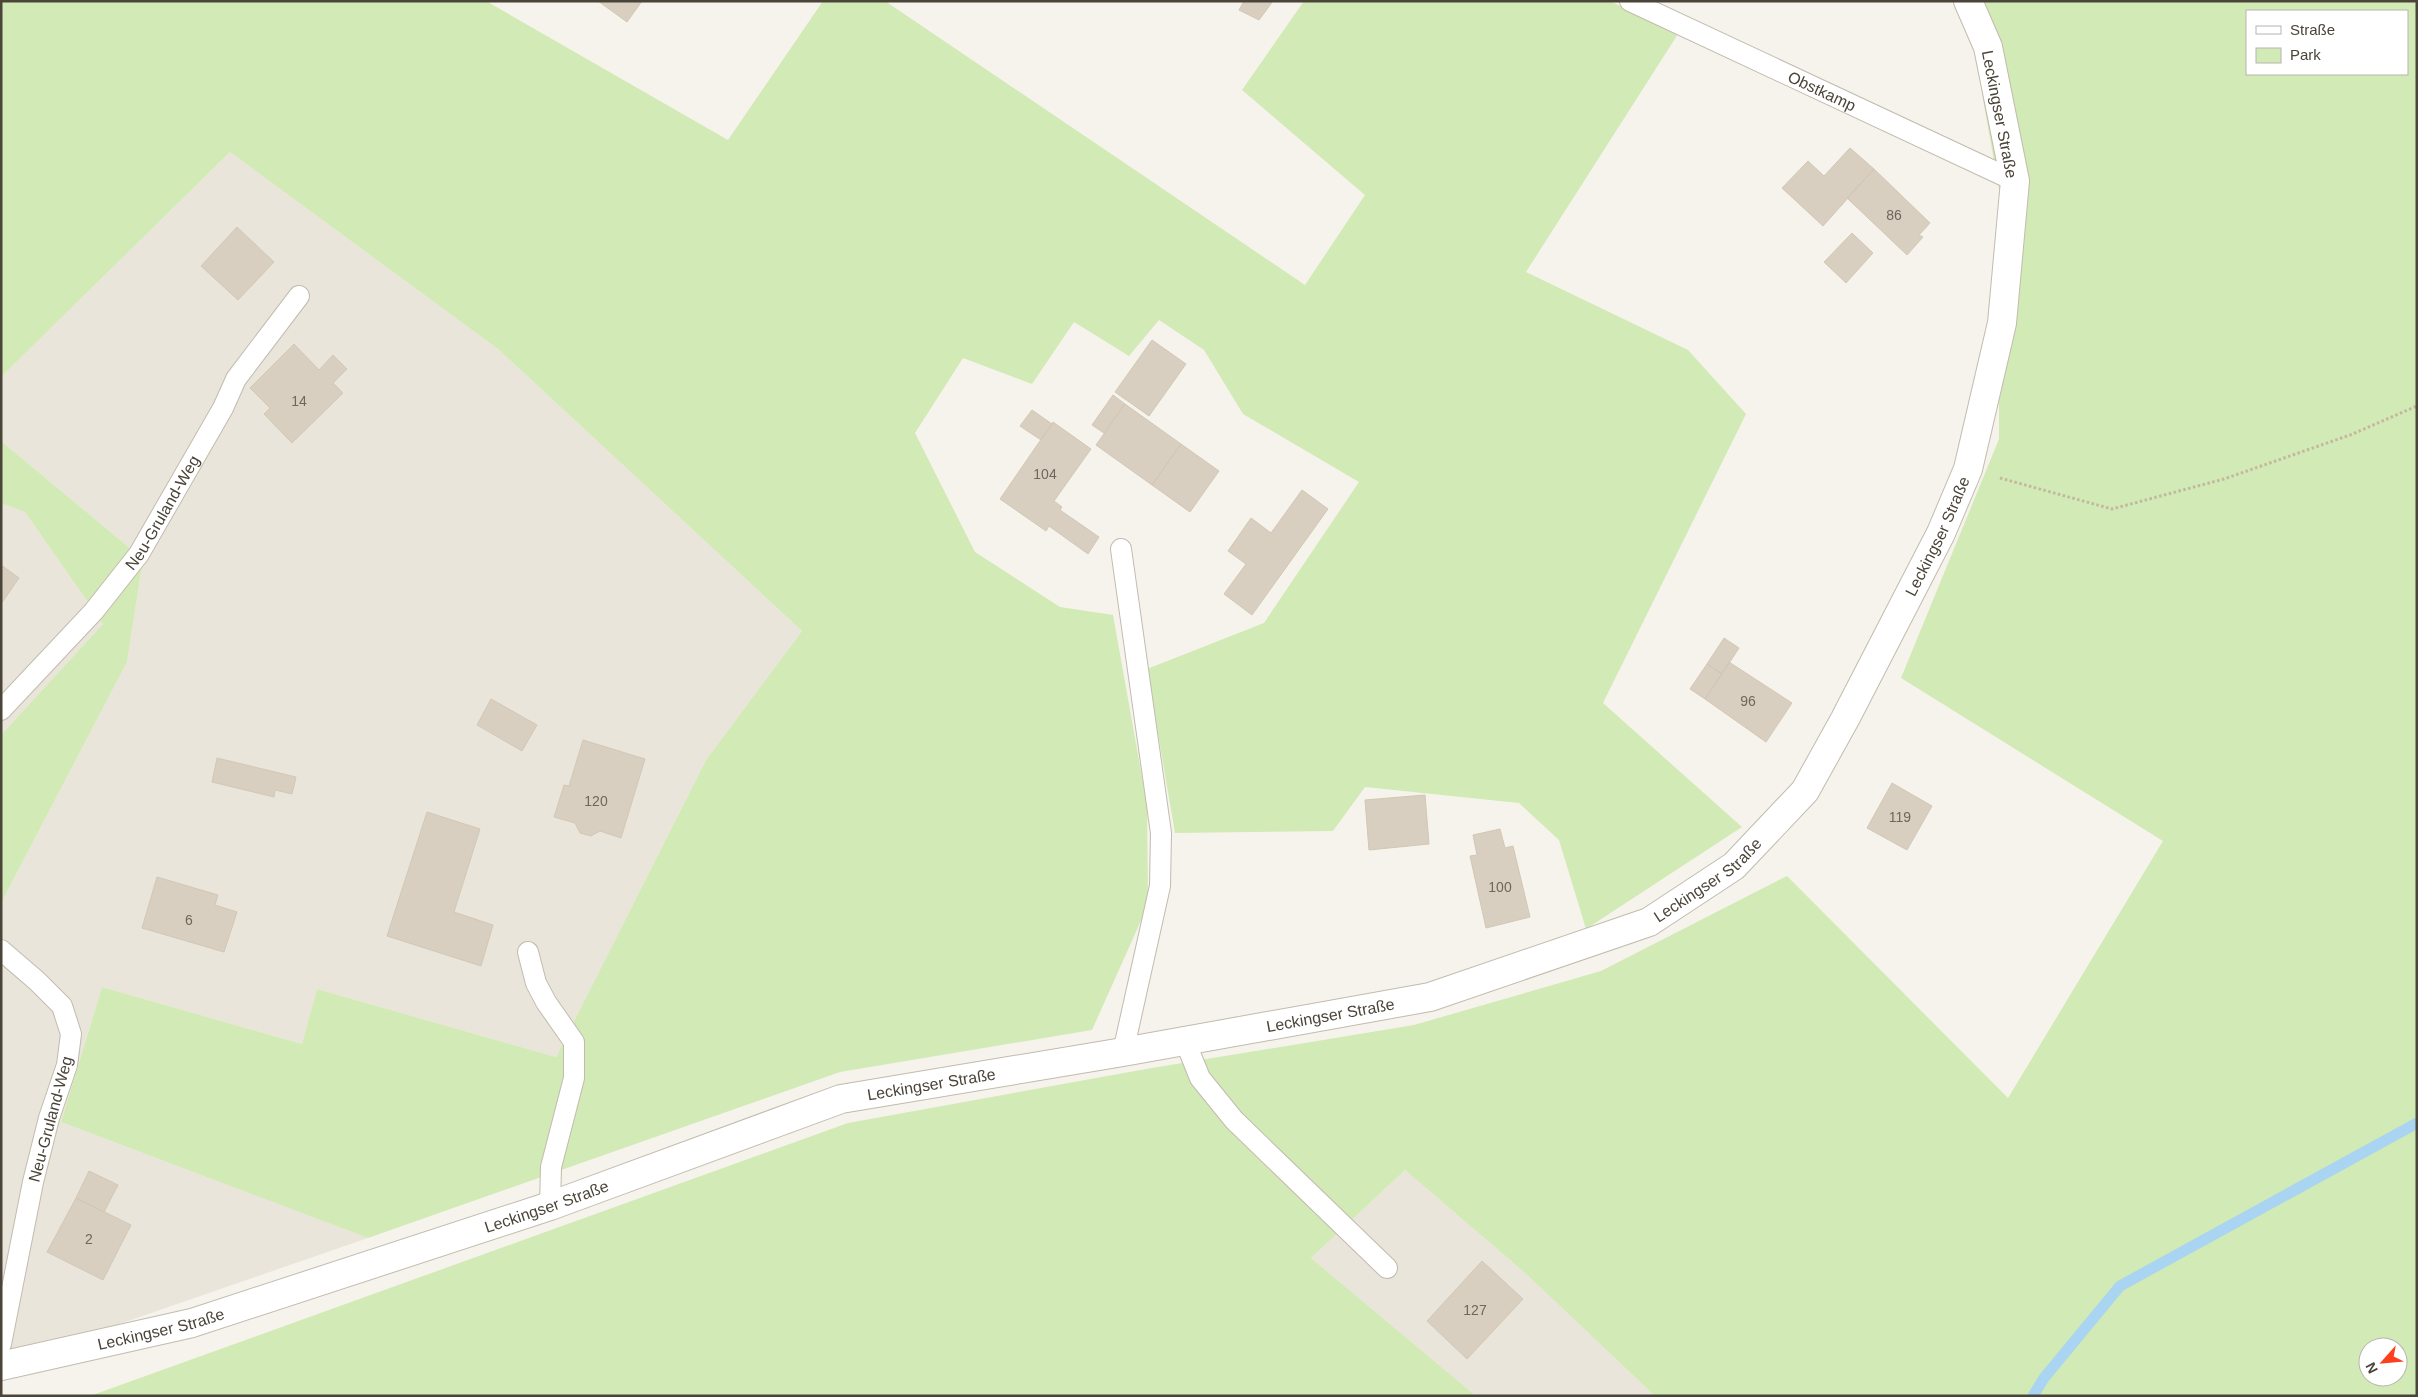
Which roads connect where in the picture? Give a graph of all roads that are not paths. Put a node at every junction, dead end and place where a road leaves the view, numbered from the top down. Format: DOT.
graph roads {
  1 [pos="1630,1"];
  2 [pos="1968,1"];
  3 [pos="2015,181"];
  4 [pos="299,296"];
  5 [pos="1121,549"];
  6 [pos="1,710"];
  7 [pos="1,950"];
  8 [pos="528,952"];
  9 [pos="1185,1041"];
  10 [pos="1123,1052"];
  11 [pos="550,1206"];
  12 [pos="1387,1268"];
  13 [pos="1,1344"];
  14 [pos="1,1366"];
  1 -- 3 [label="lane, Obstkamp"];
  2 -- 3 [label="street, Leckingser Straße"];
  3 -- 9 [label="street, Leckingser Straße"];
  4 -- 6 [label="lane, Neu-Gruland-Weg"];
  5 -- 10 [label="lane"];
  7 -- 13 [label="lane, Neu-Gruland-Weg"];
  8 -- 11 [label="lane"];
  9 -- 10 [label="street, Leckingser Straße"];
  9 -- 12 [label="lane"];
  10 -- 11 [label="street, Leckingser Straße"];
  11 -- 14 [label="street, Leckingser Straße"];
}
